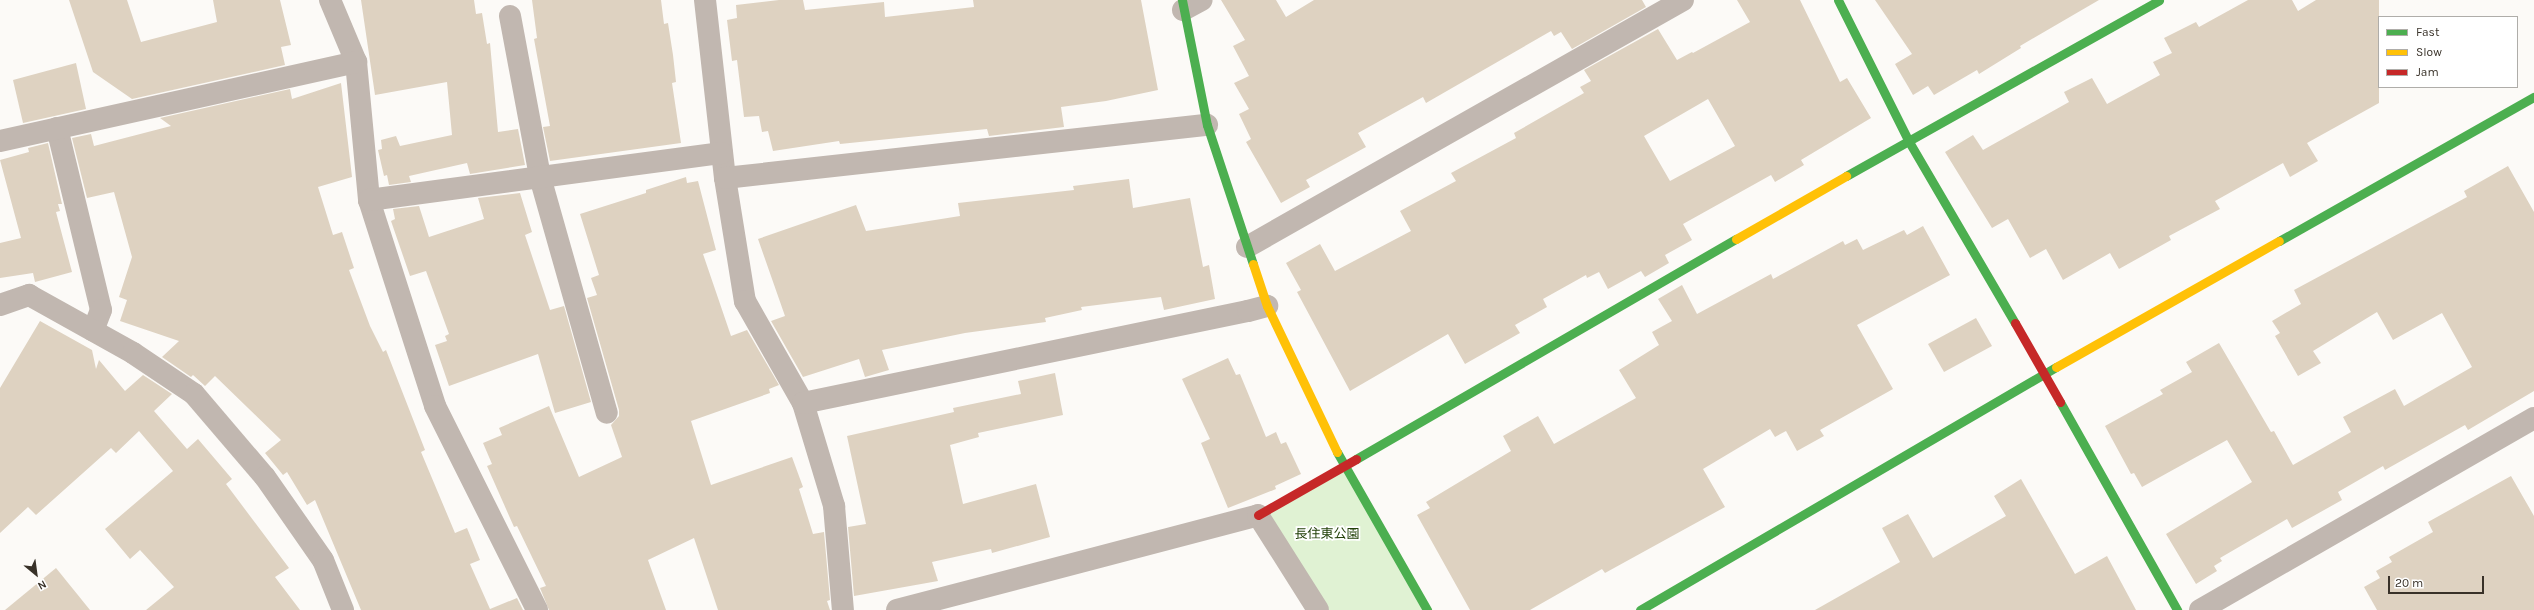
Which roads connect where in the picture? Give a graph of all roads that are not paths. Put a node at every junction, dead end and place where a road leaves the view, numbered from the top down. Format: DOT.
graph roads {
  1 [pos="330,0"];
  2 [pos="705,0"];
  3 [pos="1683,0"];
  4 [pos="1838,0"];
  5 [pos="2160,0"];
  6 [pos="1189,4"];
  7 [pos="510,16"];
  8 [pos="356,62"];
  9 [pos="2534,96"];
  10 [pos="1207,125"];
  11 [pos="57,128"];
  12 [pos="1908,140"];
  13 [pos="0,141"];
  14 [pos="722,153"];
  15 [pos="540,177"];
  16 [pos="725,178"];
  17 [pos="369,200"];
  18 [pos="1247,247"];
  19 [pos="0,305"];
  20 [pos="1267,306"];
  21 [pos="93,331"];
  22 [pos="2044,374"];
  23 [pos="803,403"];
  24 [pos="607,413"];
  25 [pos="2534,418"];
  26 [pos="1344,466"];
  27 [pos="1258,515"];
  28 [pos="342,610"];
  29 [pos="537,610"];
  30 [pos="843,610"];
  31 [pos="897,610"];
  32 [pos="1318,610"];
  33 [pos="1427,610"];
  34 [pos="1640,610"];
  35 [pos="2177,610"];
  36 [pos="2200,610"];
  1 -- 8 [label="street"];
  2 -- 14 [label="street"];
  3 -- 18 [label="street"];
  4 -- 12 [label="street"];
  5 -- 12 [label="street"];
  6 -- 10 [label="street"];
  7 -- 15 [label="street"];
  8 -- 11 [label="street"];
  8 -- 17 [label="street"];
  9 -- 22 [label="street"];
  10 -- 16 [label="street"];
  10 -- 18 [label="street"];
  11 -- 13 [label="street"];
  11 -- 21 [label="street"];
  12 -- 22 [label="street"];
  12 -- 26 [label="street"];
  14 -- 15 [label="street"];
  14 -- 16 [label="street"];
  15 -- 17 [label="street"];
  15 -- 24 [label="street"];
  16 -- 23 [label="street"];
  17 -- 29 [label="street"];
  18 -- 20 [label="street"];
  19 -- 21 [label="street"];
  20 -- 23 [label="street"];
  20 -- 26 [label="street"];
  21 -- 28 [label="street"];
  22 -- 34 [label="street"];
  22 -- 35 [label="street"];
  23 -- 30 [label="street"];
  25 -- 36 [label="street"];
  26 -- 27 [label="street"];
  26 -- 33 [label="street"];
  27 -- 31 [label="street"];
  27 -- 32 [label="street"];
}
